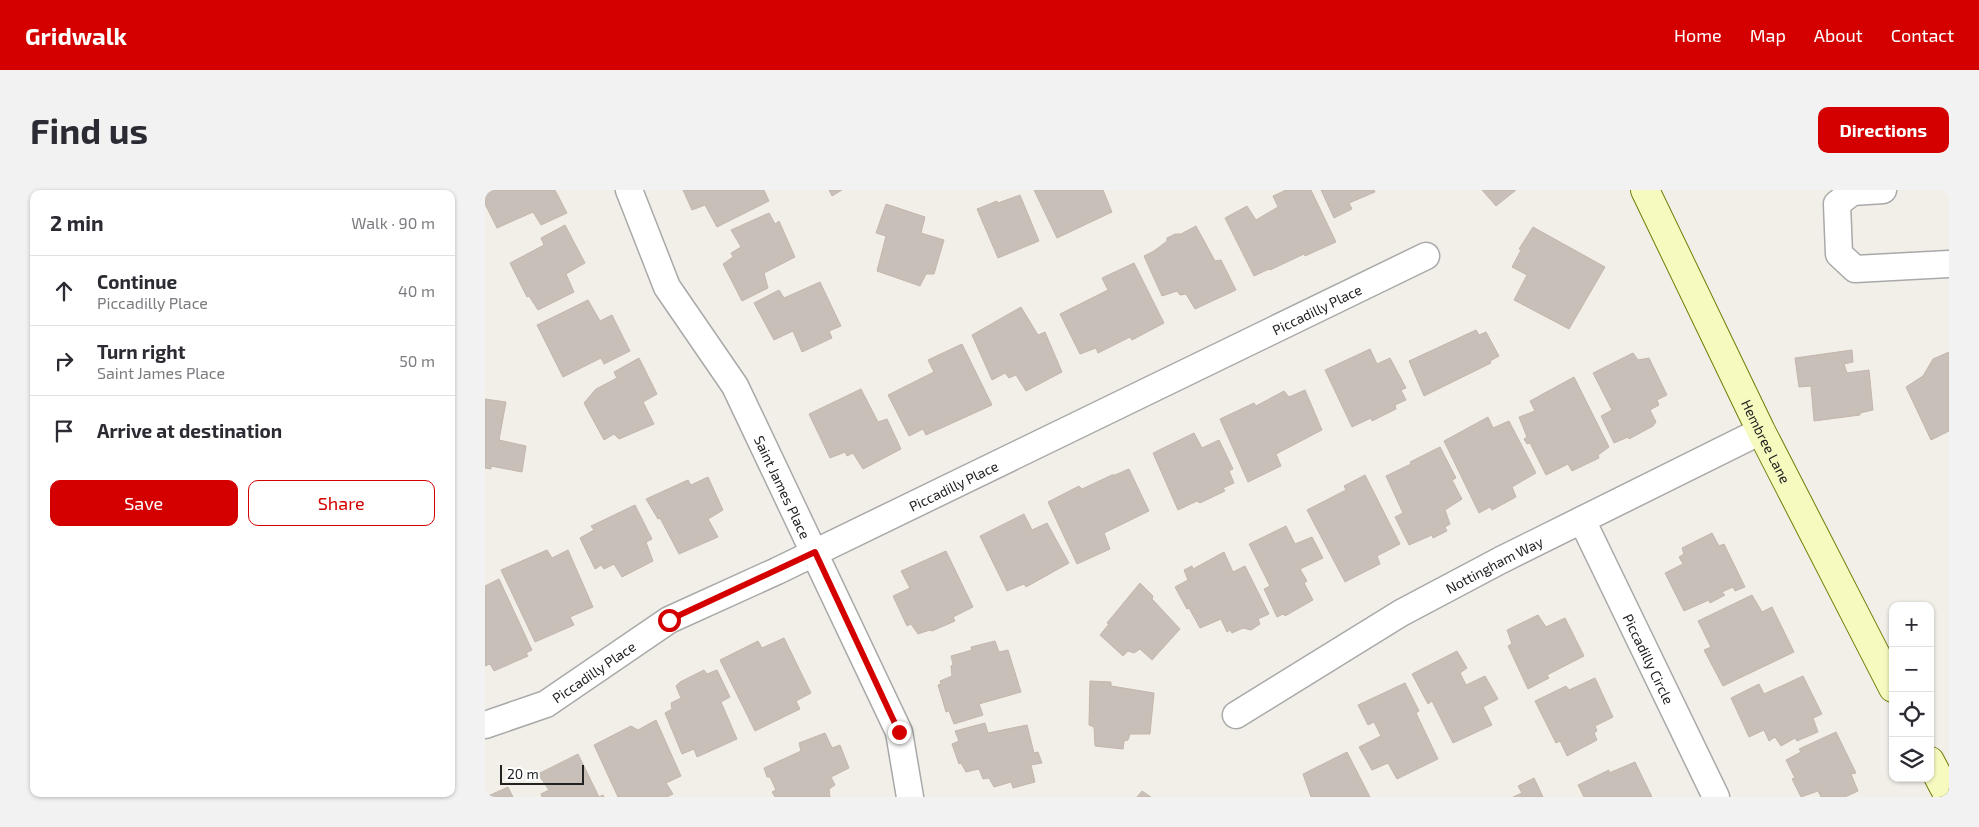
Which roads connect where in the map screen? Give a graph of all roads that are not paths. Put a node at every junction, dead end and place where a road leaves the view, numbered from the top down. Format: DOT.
graph roads {
  1 [pos="629,190"];
  2 [pos="1645,190"];
  3 [pos="1883,190"];
  4 [pos="1426,256"];
  5 [pos="1949,264"];
  6 [pos="1761,431"];
  7 [pos="1582,520"];
  8 [pos="815,552"];
  9 [pos="1889,680"];
  10 [pos="1236,715"];
  11 [pos="485,725"];
  12 [pos="1934,769"];
  13 [pos="910,797"];
  14 [pos="1716,797"];
  15 [pos="1949,797"];
  1 -- 8 [label="street, Saint James Place"];
  2 -- 6 [label="street, Hembree Lane"];
  3 -- 5 [label="street"];
  4 -- 8 [label="street, Piccadilly Place"];
  6 -- 7 [label="street, Nottingham Way"];
  6 -- 9 [label="street, Hembree Lane"];
  7 -- 10 [label="street, Nottingham Way"];
  7 -- 14 [label="street, Piccadilly Circle"];
  8 -- 11 [label="street, Piccadilly Place"];
  8 -- 13 [label="street, Saint James Place"];
  12 -- 15 [label="street"];
}
